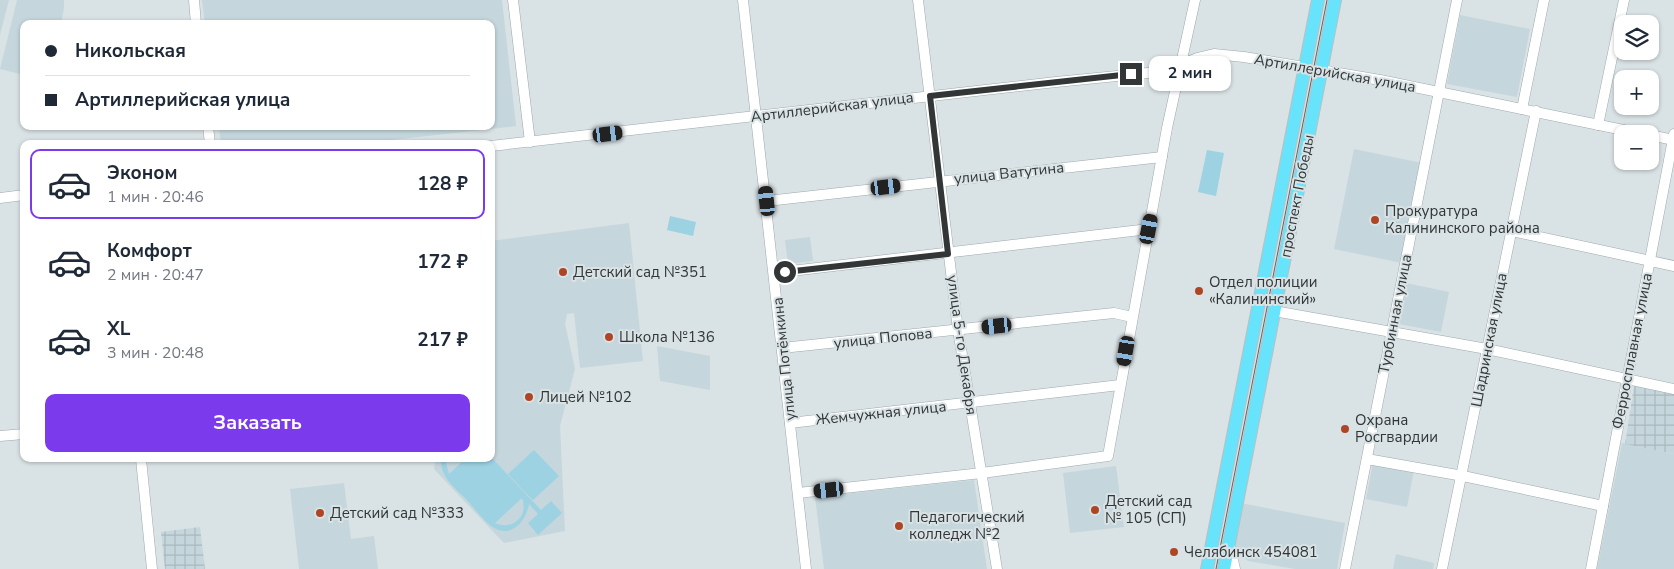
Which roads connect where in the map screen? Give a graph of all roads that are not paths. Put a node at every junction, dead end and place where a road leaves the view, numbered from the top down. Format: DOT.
graph roads {
  1 [pos="194,0"];
  2 [pos="513,0"];
  3 [pos="743,0"];
  4 [pos="918,0"];
  5 [pos="1195,0"];
  6 [pos="1318,0"];
  7 [pos="1335,0"];
  8 [pos="1457,0"];
  9 [pos="1544,0"];
  10 [pos="1624,0"];
  11 [pos="196,20"];
  12 [pos="1181,64"];
  13 [pos="1304,67"];
  14 [pos="1321,70"];
  15 [pos="1439,92"];
  16 [pos="930,96"];
  17 [pos="1522,108"];
  18 [pos="1536,111"];
  19 [pos="758,116"];
  20 [pos="1598,125"];
  21 [pos="1614,128"];
  22 [pos="1659,136"];
  23 [pos="1674,138"];
  24 [pos="530,142"];
  25 [pos="495,146"];
  26 [pos="1162,157"];
  27 [pos="941,181"];
  28 [pos="20,196"];
  29 [pos="0,198"];
  30 [pos="767,201"];
  31 [pos="1149,229"];
  32 [pos="1512,232"];
  33 [pos="948,254"];
  34 [pos="1650,261"];
  35 [pos="1674,266"];
  36 [pos="774,273"];
  37 [pos="1274,310"];
  38 [pos="1132,317"];
  39 [pos="958,330"];
  40 [pos="1392,332"];
  41 [pos="782,348"];
  42 [pos="1487,349"];
  43 [pos="1627,380"];
  44 [pos="1120,385"];
  45 [pos="1674,389"];
  46 [pos="970,403"];
  47 [pos="790,423"];
  48 [pos="20,434"];
  49 [pos="0,436"];
  50 [pos="1367,459"];
  51 [pos="140,462"];
  52 [pos="982,473"];
  53 [pos="1463,476"];
  54 [pos="798,493"];
  55 [pos="1603,506"];
  56 [pos="1229,542"];
  57 [pos="152,569"];
  58 [pos="806,569"];
  59 [pos="997,569"];
  60 [pos="1207,569"];
  61 [pos="1224,569"];
  62 [pos="1236,569"];
  63 [pos="1345,569"];
  64 [pos="1442,569"];
  65 [pos="1591,569"];
  1 -- 11 [label="street"];
  2 -- 24 [label="street"];
  3 -- 19 [label="street, улица Потёмкина"];
  4 -- 16 [label="street, улица 5-го Декабря"];
  5 -- 12 [label="street"];
  6 -- 13 [label="main road, проспект Победы"];
  7 -- 14 [label="main road, проспект Победы"];
  8 -- 15 [label="street, Турбинная улица"];
  9 -- 17 [label="street"];
  10 -- 20 [label="street"];
  12 -- 13 [label="street, Артиллерийская улица"];
  12 -- 16 [label="street, Артиллерийская улица"];
  12 -- 26 [label="street"];
  13 -- 14 [label="main road, Артиллерийская улица"];
  13 -- 60 [label="main road, проспект Победы"];
  14 -- 15 [label="street, Артиллерийская улица"];
  14 -- 37 [label="main road, проспект Победы"];
  15 -- 17 [label="street, Артиллерийская улица"];
  15 -- 40 [label="street, Турбинная улица"];
  16 -- 19 [label="street, Артиллерийская улица"];
  16 -- 27 [label="street, улица 5-го Декабря"];
  17 -- 18 [label="street, Артиллерийская улица"];
  18 -- 20 [label="street, Артиллерийская улица"];
  18 -- 32 [label="street, Шадринская улица"];
  19 -- 24 [label="street, Артиллерийская улица"];
  19 -- 30 [label="street, улица Потёмкина"];
  20 -- 21 [label="street, Артиллерийская улица"];
  22 -- 23 [label="street"];
  23 -- 34 [label="street, Ферросплавная улица"];
  24 -- 25 [label="street, Артиллерийская улица"];
  26 -- 27 [label="street, улица Ватутина"];
  26 -- 31 [label="street"];
  27 -- 30 [label="street, улица Ватутина"];
  27 -- 33 [label="street, улица 5-го Декабря"];
  28 -- 29 [label="street"];
  30 -- 36 [label="street, улица Потёмкина"];
  31 -- 33 [label="street"];
  31 -- 38 [label="street"];
  32 -- 34 [label="street"];
  32 -- 42 [label="street, Шадринская улица"];
  33 -- 36 [label="street"];
  33 -- 39 [label="street, улица 5-го Декабря"];
  34 -- 35 [label="street"];
  34 -- 43 [label="street, Ферросплавная улица"];
  36 -- 41 [label="street, улица Потёмкина"];
  37 -- 40 [label="street"];
  37 -- 56 [label="main road, проспект Победы"];
  38 -- 39 [label="street, улица Попова"];
  38 -- 44 [label="street"];
  39 -- 41 [label="street, улица Попова"];
  39 -- 46 [label="street, улица 5-го Декабря"];
  40 -- 42 [label="street"];
  40 -- 50 [label="street, Турбинная улица"];
  41 -- 47 [label="street, улица Потёмкина"];
  42 -- 43 [label="street"];
  42 -- 53 [label="street, Шадринская улица"];
  43 -- 45 [label="street"];
  43 -- 55 [label="street, Ферросплавная улица"];
  44 -- 46 [label="street, Жемчужная улица"];
  44 -- 52 [label="street"];
  46 -- 47 [label="street, Жемчужная улица"];
  46 -- 52 [label="street, улица 5-го Декабря"];
  47 -- 54 [label="street, улица Потёмкина"];
  48 -- 49 [label="street"];
  50 -- 53 [label="street"];
  50 -- 63 [label="street, Турбинная улица"];
  51 -- 57 [label="street"];
  52 -- 54 [label="street"];
  52 -- 59 [label="street, улица 5-го Декабря"];
  53 -- 55 [label="street"];
  53 -- 64 [label="street, Шадринская улица"];
  54 -- 58 [label="street, улица Потёмкина"];
  55 -- 65 [label="street, Ферросплавная улица"];
  56 -- 61 [label="main road, проспект Победы"];
  56 -- 62 [label="street"];
}
